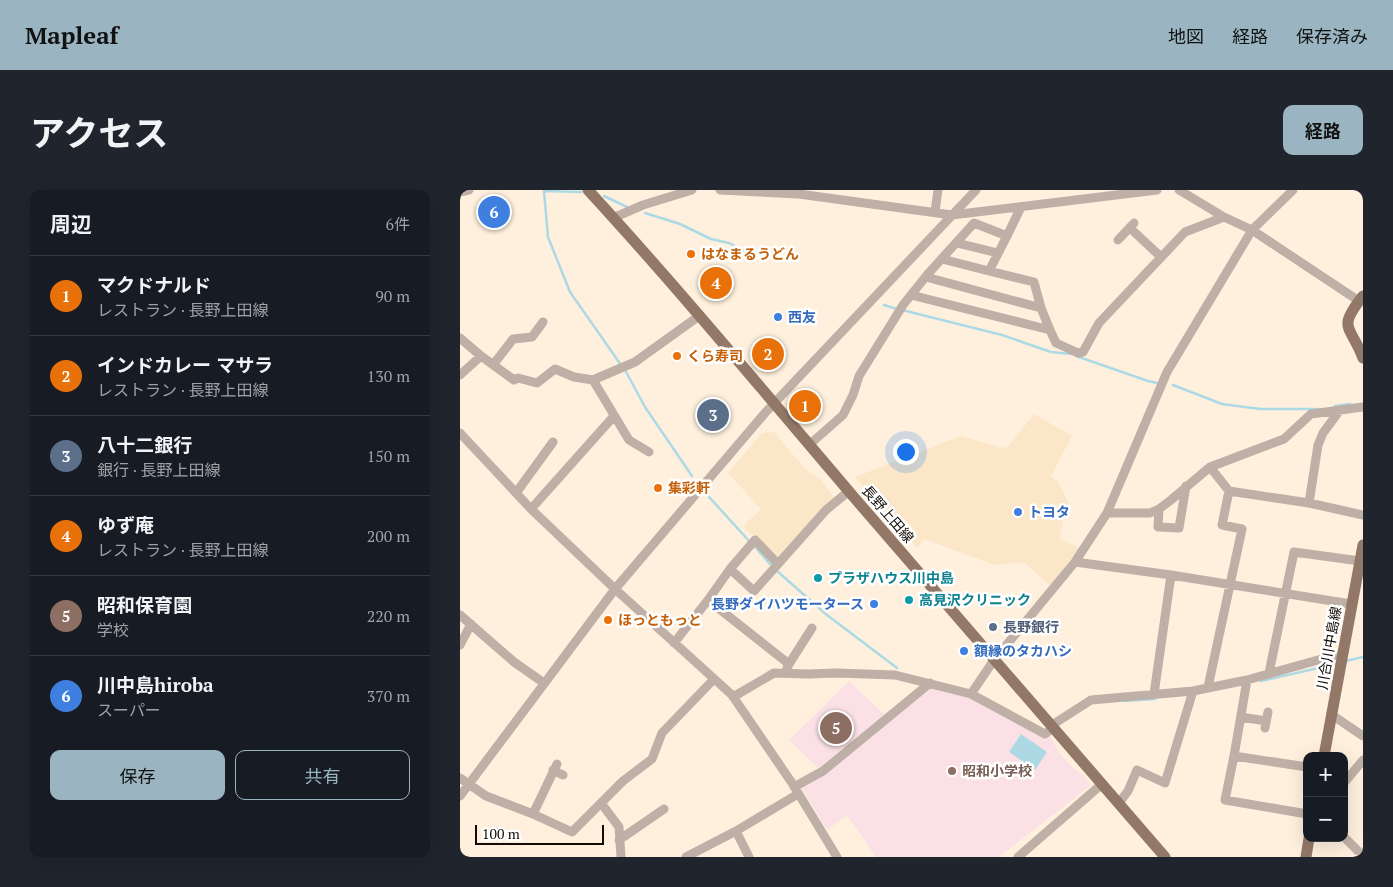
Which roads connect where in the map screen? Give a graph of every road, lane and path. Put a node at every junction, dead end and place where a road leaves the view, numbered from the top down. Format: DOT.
graph roads {
  1 [pos="588,190"];
  2 [pos="692,190"];
  3 [pos="720,190"];
  4 [pos="938,190"];
  5 [pos="976,190"];
  6 [pos="1157,190"];
  7 [pos="1179,190"];
  8 [pos="1293,190"];
  9 [pos="1021,207"];
  10 [pos="935,212"];
  11 [pos="952,215"];
  12 [pos="1224,216"];
  13 [pos="613,218"];
  14 [pos="1252,230"];
  15 [pos="1007,236"];
  16 [pos="1118,240"];
  17 [pos="957,243"];
  18 [pos="998,253"];
  19 [pos="1160,257"];
  20 [pos="942,259"];
  21 [pos="989,271"];
  22 [pos="926,277"];
  23 [pos="911,294"];
  24 [pos="1361,299"];
  25 [pos="1041,308"];
  26 [pos="699,316"];
  27 [pos="543,322"];
  28 [pos="1050,330"];
  29 [pos="460,338"];
  30 [pos="481,356"];
  31 [pos="1363,358"];
  32 [pos="493,365"];
  33 [pos="460,376"];
  34 [pos="593,380"];
  35 [pos="774,403"];
  36 [pos="1363,407"];
  37 [pos="1340,410"];
  38 [pos="614,416"];
  39 [pos="460,433"];
  40 [pos="553,442"];
  41 [pos="809,445"];
  42 [pos="649,452"];
  43 [pos="1210,467"];
  44 [pos="1186,486"];
  45 [pos="849,491"];
  46 [pos="1229,491"];
  47 [pos="516,493"];
  48 [pos="1309,503"];
  49 [pos="531,509"];
  50 [pos="1159,509"];
  51 [pos="1107,513"];
  52 [pos="1363,514"];
  53 [pos="1363,545"];
  54 [pos="1360,561"];
  55 [pos="1075,562"];
  56 [pos="778,564"];
  57 [pos="730,569"];
  58 [pos="1171,575"];
  59 [pos="1230,585"];
  60 [pos="615,589"];
  61 [pos="1359,589"];
  62 [pos="1285,594"];
  63 [pos="708,600"];
  64 [pos="1351,604"];
  65 [pos="460,615"];
  66 [pos="471,624"];
  67 [pos="812,628"];
  68 [pos="674,643"];
  69 [pos="460,645"];
  70 [pos="1343,654"];
  71 [pos="994,660"];
  72 [pos="787,669"];
  73 [pos="1269,673"];
  74 [pos="714,679"];
  75 [pos="1247,680"];
  76 [pos="544,683"];
  77 [pos="930,683"];
  78 [pos="1208,687"];
  79 [pos="1193,691"];
  80 [pos="971,694"];
  81 [pos="1154,694"];
  82 [pos="733,697"];
  83 [pos="1332,715"];
  84 [pos="1241,717"];
  85 [pos="1266,720"];
  86 [pos="1052,725"];
  87 [pos="1363,736"];
  88 [pos="1325,752"];
  89 [pos="1234,756"];
  90 [pos="1363,760"];
  91 [pos="1303,766"];
  92 [pos="563,775"];
  93 [pos="460,778"];
  94 [pos="1348,778"];
  95 [pos="469,784"];
  96 [pos="1102,784"];
  97 [pos="796,790"];
  98 [pos="460,796"];
  99 [pos="601,803"];
  100 [pos="1119,803"];
  101 [pos="664,809"];
  102 [pos="1303,813"];
  103 [pos="533,814"];
  104 [pos="736,831"];
  105 [pos="619,840"];
  106 [pos="1348,841"];
  107 [pos="1308,842"];
  108 [pos="1358,851"];
  109 [pos="1159,854"];
  110 [pos="620,857"];
  111 [pos="686,857"];
  112 [pos="749,857"];
  113 [pos="837,857"];
  114 [pos="1018,857"];
  115 [pos="1306,857"];
  1 -- 13 [label="main road, 長野上田線"];
  2 -- 13 [label="street"];
  3 -- 10 [label="street"];
  4 -- 10 [label="street"];
  5 -- 11 [label="street"];
  6 -- 9 [label="street"];
  7 -- 12 [label="street"];
  8 -- 14 [label="street"];
  9 -- 11 [label="street"];
  9 -- 15 [label="street"];
  10 -- 11 [label="street"];
  11 -- 35 [label="street"];
  12 -- 14 [label="street"];
  12 -- 19 [label="street"];
  13 -- 26 [label="main road, 長野上田線"];
  14 -- 24 [label="street"];
  14 -- 51 [label="street"];
  15 -- 17 [label="street"];
  15 -- 18 [label="street"];
  16 -- 19 [label="street"];
  17 -- 18 [label="street"];
  17 -- 20 [label="street"];
  18 -- 21 [label="street"];
  19 -- 28 [label="street"];
  20 -- 21 [label="street"];
  20 -- 22 [label="street"];
  21 -- 25 [label="street"];
  22 -- 23 [label="street"];
  22 -- 25 [label="street"];
  23 -- 28 [label="street"];
  23 -- 41 [label="street"];
  24 -- 31 [label="main road"];
  25 -- 28 [label="street"];
  26 -- 34 [label="street"];
  26 -- 35 [label="main road, 長野上田線"];
  27 -- 32 [label="street"];
  29 -- 30 [label="street"];
  30 -- 32 [label="street"];
  30 -- 33 [label="street"];
  32 -- 34 [label="street"];
  34 -- 38 [label="street"];
  35 -- 41 [label="main road, 長野上田線"];
  35 -- 60 [label="street"];
  36 -- 37 [label="street"];
  37 -- 43 [label="street"];
  37 -- 48 [label="street"];
  38 -- 42 [label="street"];
  38 -- 49 [label="street"];
  39 -- 47 [label="street"];
  40 -- 47 [label="street"];
  41 -- 45 [label="main road, 長野上田線"];
  43 -- 44 [label="street"];
  43 -- 46 [label="street"];
  44 -- 50 [label="street"];
  44 -- 50 [label="street"];
  45 -- 56 [label="street"];
  45 -- 71 [label="main road, 長野上田線"];
  46 -- 48 [label="street"];
  46 -- 59 [label="street"];
  47 -- 49 [label="street"];
  48 -- 52 [label="street"];
  49 -- 60 [label="street"];
  50 -- 51 [label="street"];
  51 -- 55 [label="street"];
  53 -- 54 [label="main road, 川合川中島線"];
  54 -- 61 [label="main road, 川合川中島線"];
  54 -- 62 [label="street"];
  55 -- 58 [label="street"];
  55 -- 71 [label="street"];
  56 -- 57 [label="street"];
  56 -- 57 [label="street"];
  57 -- 63 [label="street"];
  58 -- 59 [label="street"];
  58 -- 81 [label="street"];
  59 -- 62 [label="street"];
  59 -- 78 [label="street"];
  60 -- 68 [label="street"];
  60 -- 76 [label="street"];
  61 -- 64 [label="main road, 川合川中島線"];
  62 -- 64 [label="street"];
  62 -- 73 [label="street"];
  63 -- 68 [label="street"];
  63 -- 72 [label="street"];
  64 -- 70 [label="main road, 川合川中島線"];
  65 -- 66 [label="street"];
  66 -- 69 [label="street"];
  66 -- 76 [label="street"];
  67 -- 72 [label="street"];
  68 -- 74 [label="street"];
  70 -- 73 [label="street"];
  70 -- 83 [label="main road, 川合川中島線"];
  71 -- 80 [label="street"];
  71 -- 86 [label="main road, 長野上田線"];
  72 -- 77 [label="street"];
  72 -- 82 [label="street"];
  73 -- 75 [label="street"];
  74 -- 82 [label="street"];
  74 -- 99 [label="street"];
  75 -- 78 [label="street"];
  75 -- 84 [label="street"];
  76 -- 95 [label="street"];
  77 -- 80 [label="street"];
  77 -- 97 [label="street"];
  78 -- 79 [label="street"];
  79 -- 81 [label="street"];
  79 -- 100 [label="street"];
  80 -- 86 [label="street"];
  81 -- 86 [label="street"];
  82 -- 97 [label="street"];
  83 -- 87 [label="street"];
  83 -- 88 [label="main road, 川合川中島線"];
  84 -- 85 [label="street"];
  84 -- 89 [label="street"];
  86 -- 96 [label="main road, 長野上田線"];
  89 -- 91 [label="street"];
  89 -- 102 [label="street"];
  90 -- 94 [label="street"];
  92 -- 103 [label="street"];
  93 -- 95 [label="street"];
  95 -- 98 [label="street"];
  95 -- 103 [label="street"];
  96 -- 100 [label="main road, 長野上田線"];
  96 -- 114 [label="street"];
  97 -- 104 [label="street"];
  97 -- 113 [label="street"];
  99 -- 103 [label="street"];
  99 -- 105 [label="street"];
  100 -- 109 [label="main road, 長野上田線"];
  101 -- 105 [label="street"];
  104 -- 111 [label="street"];
  104 -- 112 [label="street"];
  105 -- 110 [label="street"];
  106 -- 108 [label="street"];
  107 -- 115 [label="main road"];
}
